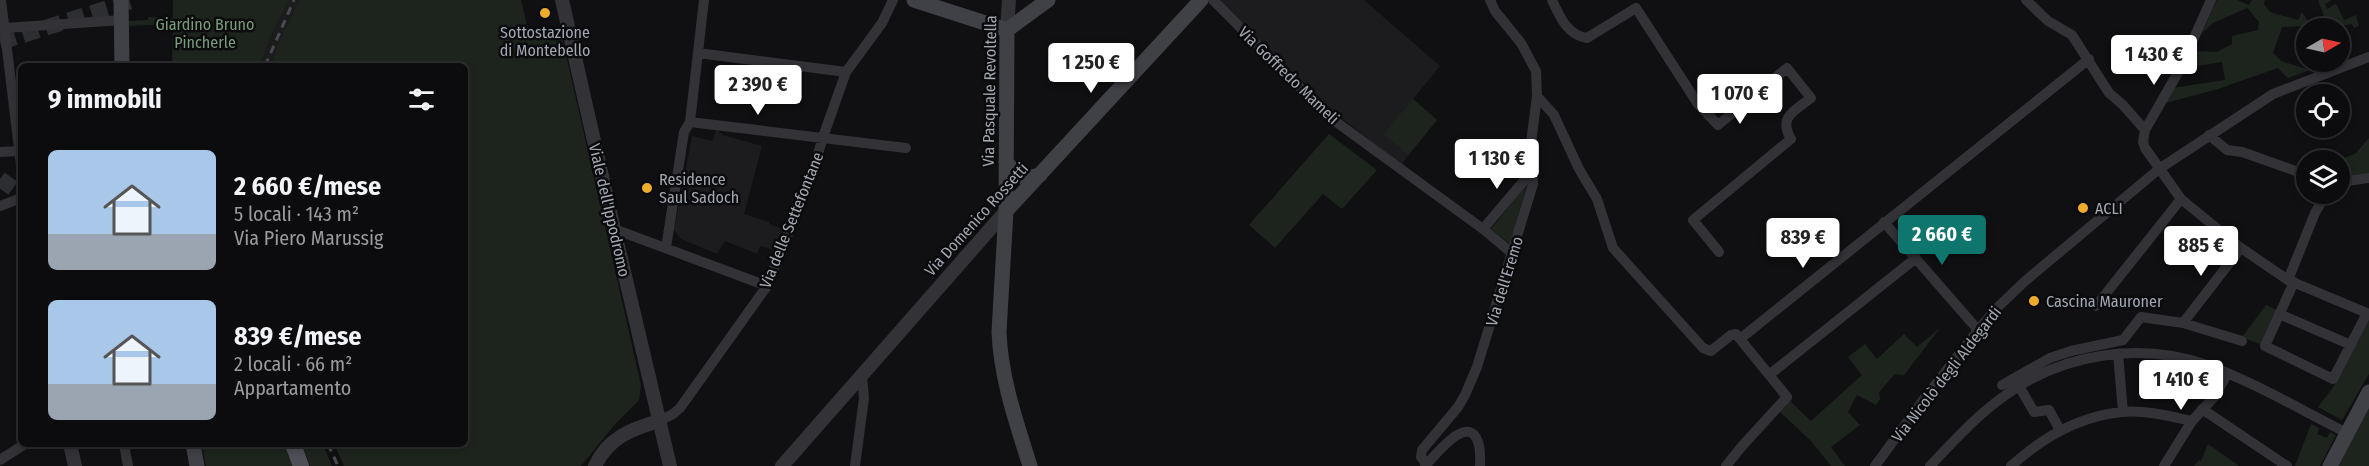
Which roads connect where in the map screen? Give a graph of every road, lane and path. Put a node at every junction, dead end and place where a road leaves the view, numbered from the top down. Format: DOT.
graph roads {
  1 [pos="1,0"];
  2 [pos="122,0"];
  3 [pos="562,0"];
  4 [pos="704,0"];
  5 [pos="893,0"];
  6 [pos="914,0"];
  7 [pos="1009,0"];
  8 [pos="1048,0"];
  9 [pos="1201,0"];
  10 [pos="1213,0"];
  11 [pos="1490,0"];
  12 [pos="1552,0"];
  13 [pos="2026,0"];
  14 [pos="2211,0"];
  15 [pos="122,20"];
  16 [pos="5,28"];
  17 [pos="1006,30"];
  18 [pos="698,53"];
  19 [pos="2369,57"];
  20 [pos="2089,59"];
  21 [pos="122,63"];
  22 [pos="846,72"];
  23 [pos="1538,96"];
  24 [pos="17,108"];
  25 [pos="690,122"];
  26 [pos="18,130"];
  27 [pos="2145,130"];
  28 [pos="2209,135"];
  29 [pos="823,137"];
  30 [pos="906,148"];
  31 [pos="18,151"];
  32 [pos="0,152"];
  33 [pos="1006,162"];
  34 [pos="2159,169"];
  35 [pos="1534,170"];
  36 [pos="2296,171"];
  37 [pos="1040,175"];
  38 [pos="2369,178"];
  39 [pos="2350,181"];
  40 [pos="18,199"];
  41 [pos="2181,199"];
  42 [pos="2320,204"];
  43 [pos="0,206"];
  44 [pos="1006,211"];
  45 [pos="1884,222"];
  46 [pos="1483,228"];
  47 [pos="614,229"];
  48 [pos="666,248"];
  49 [pos="2241,248"];
  50 [pos="1719,252"];
  51 [pos="1513,254"];
  52 [pos="1916,258"];
  53 [pos="2291,281"];
  54 [pos="767,286"];
  55 [pos="2096,306"];
  56 [pos="2279,314"];
  57 [pos="2368,314"];
  58 [pos="2183,323"];
  59 [pos="1978,330"];
  60 [pos="1740,339"];
  61 [pos="2242,341"];
  62 [pos="2351,345"];
  63 [pos="2118,354"];
  64 [pos="2228,373"];
  65 [pos="1769,375"];
  66 [pos="862,376"];
  67 [pos="2002,385"];
  68 [pos="2019,386"];
  69 [pos="2369,392"];
  70 [pos="2202,409"];
  71 [pos="2123,412"];
  72 [pos="659,421"];
  73 [pos="2192,421"];
  74 [pos="2060,430"];
  75 [pos="2348,433"];
  76 [pos="20,447"];
  77 [pos="71,447"];
  78 [pos="125,447"];
  79 [pos="194,447"];
  80 [pos="294,447"];
  81 [pos="0,460"];
  82 [pos="1426,465"];
  83 [pos="75,466"];
  84 [pos="128,466"];
  85 [pos="197,466"];
  86 [pos="301,466"];
  87 [pos="595,466"];
  88 [pos="670,466"];
  89 [pos="782,466"];
  90 [pos="855,466"];
  91 [pos="1030,466"];
  92 [pos="1480,466"];
  93 [pos="1726,466"];
  94 [pos="1875,466"];
  95 [pos="1930,466"];
  96 [pos="2012,466"];
  97 [pos="2164,466"];
  98 [pos="2287,466"];
  99 [pos="2330,466"];
  1 -- 16 [label="street"];
  2 -- 15 [label="main road"];
  3 -- 47 [label="street, Viale dell'Ippodromo"];
  4 -- 18 [label="street"];
  5 -- 22 [label="street, Via delle Settefontane"];
  6 -- 17 [label="main road"];
  7 -- 17 [label="street, Via Pasquale Revoltella"];
  8 -- 17 [label="main road"];
  9 -- 37 [label="main road, Via Domenico Rossetti"];
  10 -- 46 [label="street, Via Goffredo Mameli"];
  11 -- 23 [label="street, Via dell'Eremo"];
  12 -- 50 [label="street"];
  13 -- 20 [label="street"];
  14 -- 27 [label="street"];
  15 -- 16 [label="street"];
  15 -- 21 [label="main road"];
  16 -- 24 [label="street"];
  17 -- 33 [label="main road, Via Pasquale Revoltella"];
  18 -- 22 [label="street"];
  18 -- 25 [label="street"];
  19 -- 28 [label="street, Via Nicolò degli Aldegardi"];
  20 -- 27 [label="street"];
  20 -- 45 [label="street"];
  22 -- 29 [label="street, Via delle Settefontane"];
  23 -- 35 [label="street, Via dell'Eremo"];
  23 -- 60 [label="street"];
  24 -- 26 [label="street"];
  25 -- 29 [label="street"];
  25 -- 48 [label="street"];
  27 -- 34 [label="street"];
  28 -- 34 [label="street, Via Nicolò degli Aldegardi"];
  28 -- 36 [label="street"];
  29 -- 30 [label="street"];
  29 -- 54 [label="street, Via delle Settefontane"];
  31 -- 32 [label="street"];
  33 -- 37 [label="main road"];
  33 -- 44 [label="main road, Via Pasquale Revoltella"];
  34 -- 41 [label="street"];
  34 -- 59 [label="street, Via Nicolò degli Aldegardi"];
  35 -- 46 [label="street"];
  35 -- 51 [label="street, Via dell'Eremo"];
  37 -- 44 [label="main road, Via Domenico Rossetti"];
  38 -- 39 [label="street"];
  40 -- 43 [label="street"];
  41 -- 49 [label="street"];
  41 -- 55 [label="street"];
  42 -- 53 [label="street"];
  44 -- 66 [label="street, Via Domenico Rossetti"];
  44 -- 91 [label="main road, Via Pasquale Revoltella"];
  45 -- 52 [label="street"];
  45 -- 60 [label="street"];
  46 -- 51 [label="street, Via Goffredo Mameli"];
  47 -- 48 [label="street"];
  47 -- 72 [label="street, Viale dell'Ippodromo"];
  48 -- 54 [label="street"];
  49 -- 53 [label="street"];
  49 -- 58 [label="street"];
  51 -- 82 [label="street, Via dell'Eremo"];
  52 -- 59 [label="street"];
  52 -- 65 [label="street"];
  53 -- 56 [label="street"];
  53 -- 57 [label="street"];
  54 -- 72 [label="street, Via delle Settefontane"];
  56 -- 62 [label="street"];
  56 -- 62 [label="street"];
  57 -- 62 [label="street"];
  58 -- 61 [label="street"];
  58 -- 67 [label="street"];
  59 -- 94 [label="street, Via Nicolò degli Aldegardi"];
  60 -- 65 [label="street"];
  63 -- 64 [label="street"];
  63 -- 68 [label="street"];
  63 -- 71 [label="street"];
  64 -- 70 [label="street"];
  64 -- 75 [label="street"];
  65 -- 93 [label="street"];
  66 -- 89 [label="street, Via Domenico Rossetti"];
  66 -- 90 [label="street"];
  68 -- 74 [label="street"];
  68 -- 95 [label="street"];
  69 -- 75 [label="main road"];
  70 -- 73 [label="street"];
  70 -- 98 [label="street"];
  71 -- 73 [label="street"];
  71 -- 74 [label="street"];
  72 -- 87 [label="street"];
  72 -- 88 [label="street, Viale dell'Ippodromo"];
  73 -- 97 [label="street"];
  74 -- 96 [label="street"];
  75 -- 99 [label="main road"];
  76 -- 81 [label="street"];
  77 -- 83 [label="street"];
  78 -- 84 [label="street"];
  79 -- 85 [label="main road"];
  80 -- 86 [label="main road"];
  82 -- 92 [label="street, Via dell'Eremo"];
}
